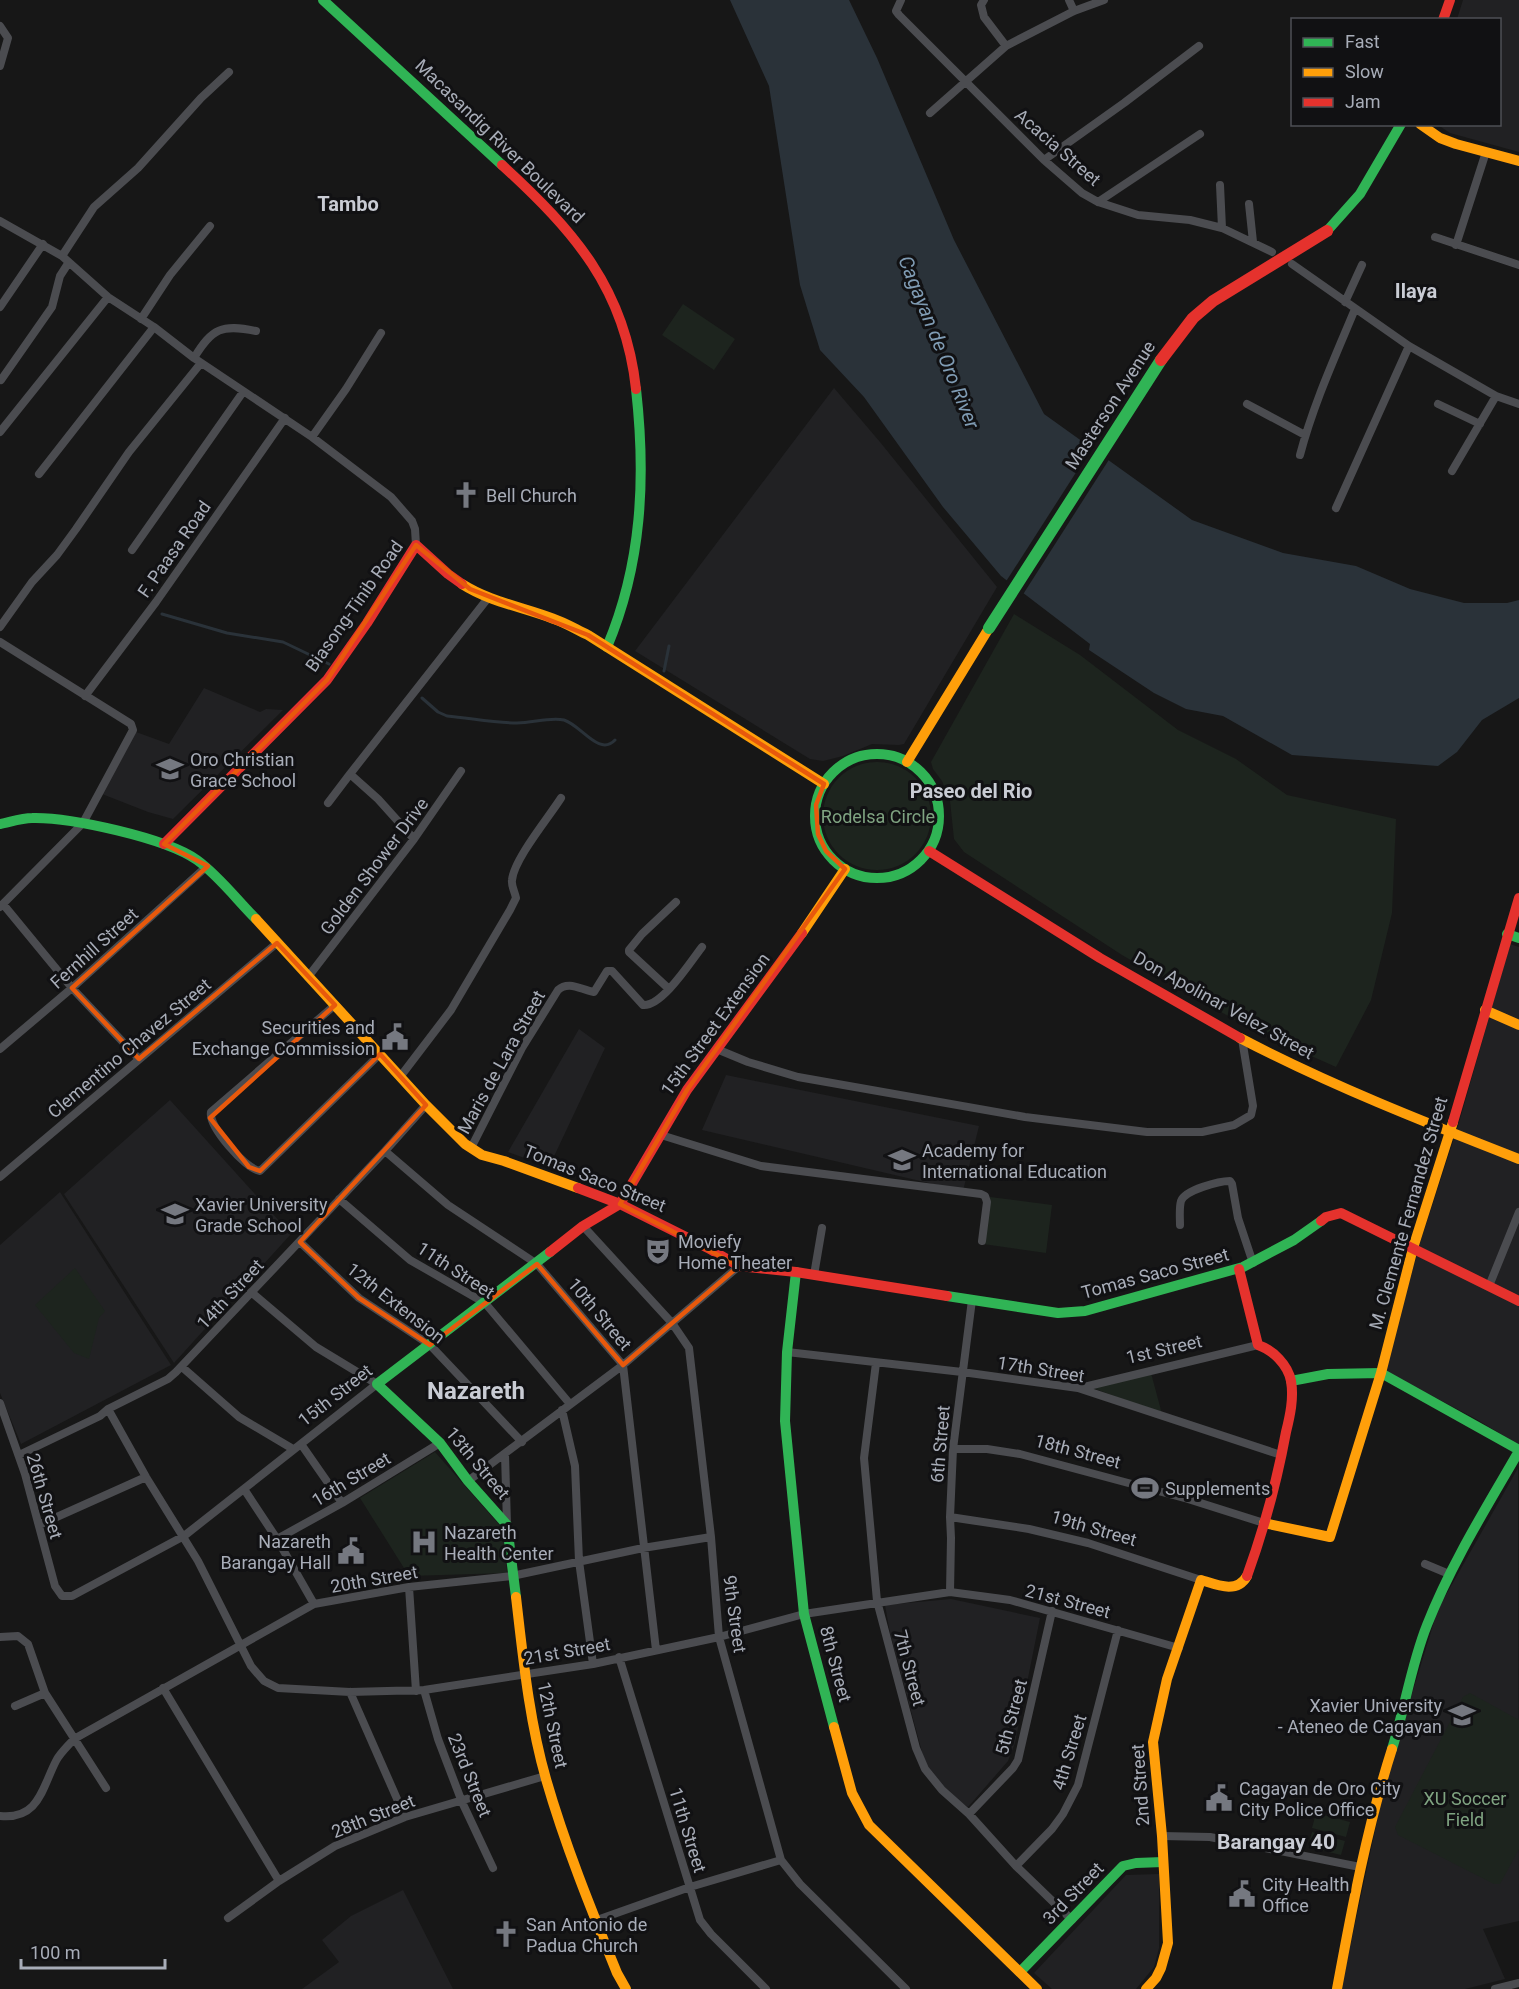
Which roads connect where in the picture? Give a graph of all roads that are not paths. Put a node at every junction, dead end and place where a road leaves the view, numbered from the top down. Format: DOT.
graph roads {
  1 [pos="323,0"];
  2 [pos="901,0"];
  3 [pos="984,0"];
  4 [pos="1069,0"];
  5 [pos="1104,0"];
  6 [pos="1450,0"];
  7 [pos="1074,11"];
  8 [pos="1444,18"];
  9 [pos="0,26"];
  10 [pos="1006,46"];
  11 [pos="1199,46"];
  12 [pos="0,66"];
  13 [pos="229,72"];
  14 [pos="964,81"];
  15 [pos="930,113"];
  16 [pos="1400,126"];
  17 [pos="1423,126"];
  18 [pos="1200,134"];
  19 [pos="1486,152"];
  20 [pos="1044,160"];
  21 [pos="1519,161"];
  22 [pos="1220,185"];
  23 [pos="1098,201"];
  24 [pos="1249,204"];
  25 [pos="0,221"];
  26 [pos="210,226"];
  27 [pos="1222,228"];
  28 [pos="1435,237"];
  29 [pos="1253,242"];
  30 [pos="43,244"];
  31 [pos="1456,244"];
  32 [pos="1272,252"];
  33 [pos="62,256"];
  34 [pos="69,262"];
  35 [pos="1292,264"];
  36 [pos="1519,264"];
  37 [pos="1362,265"];
  38 [pos="108,297"];
  39 [pos="1345,302"];
  40 [pos="0,307"];
  41 [pos="1355,309"];
  42 [pos="141,319"];
  43 [pos="154,327"];
  44 [pos="256,331"];
  45 [pos="381,333"];
  46 [pos="1409,346"];
  47 [pos="198,360"];
  48 [pos="1,380"];
  49 [pos="243,392"];
  50 [pos="1496,396"];
  51 [pos="1247,404"];
  52 [pos="1438,404"];
  53 [pos="1519,404"];
  54 [pos="285,418"];
  55 [pos="1480,424"];
  56 [pos="0,432"];
  57 [pos="1305,435"];
  58 [pos="312,436"];
  59 [pos="1300,455"];
  60 [pos="1452,471"];
  61 [pos="39,474"];
  62 [pos="1336,508"];
  63 [pos="416,545"];
  64 [pos="132,550"];
  65 [pos="488,598"];
  66 [pos="0,627"];
  67 [pos="0,642"];
  68 [pos="607,647"];
  69 [pos="85,696"];
  70 [pos="907,762"];
  71 [pos="461,771"];
  72 [pos="350,774"];
  73 [pos="824,784"];
  74 [pos="561,798"];
  75 [pos="328,803"];
  76 [pos="83,823"];
  77 [pos="0,824"];
  78 [pos="414,839"];
  79 [pos="164,844"];
  80 [pos="929,851"];
  81 [pos="206,867"];
  82 [pos="845,869"];
  83 [pos="1519,898"];
  84 [pos="676,902"];
  85 [pos="1,905"];
  86 [pos="1513,936"];
  87 [pos="277,943"];
  88 [pos="702,947"];
  89 [pos="308,977"];
  90 [pos="72,988"];
  91 [pos="669,989"];
  92 [pos="335,1005"];
  93 [pos="1485,1010"];
  94 [pos="1519,1025"];
  95 [pos="1242,1039"];
  96 [pos="0,1049"];
  97 [pos="719,1050"];
  98 [pos="380,1054"];
  99 [pos="139,1059"];
  100 [pos="400,1077"];
  101 [pos="426,1105"];
  102 [pos="1450,1132"];
  103 [pos="661,1135"];
  104 [pos="471,1148"];
  105 [pos="385,1151"];
  106 [pos="1519,1159"];
  107 [pos="1,1174"];
  108 [pos="339,1199"];
  109 [pos="620,1204"];
  110 [pos="1519,1212"];
  111 [pos="1180,1225"];
  112 [pos="583,1226"];
  113 [pos="822,1228"];
  114 [pos="981,1241"];
  115 [pos="300,1242"];
  116 [pos="1413,1248"];
  117 [pos="1253,1263"];
  118 [pos="537,1264"];
  119 [pos="739,1266"];
  120 [pos="1239,1269"];
  121 [pos="796,1272"];
  122 [pos="814,1275"];
  123 [pos="1489,1286"];
  124 [pos="251,1292"];
  125 [pos="972,1300"];
  126 [pos="1519,1301"];
  127 [pos="485,1303"];
  128 [pos="672,1323"];
  129 [pos="430,1345"];
  130 [pos="1258,1345"];
  131 [pos="787,1352"];
  132 [pos="876,1363"];
  133 [pos="623,1365"];
  134 [pos="182,1367"];
  135 [pos="962,1372"];
  136 [pos="1381,1373"];
  137 [pos="1291,1381"];
  138 [pos="377,1384"];
  139 [pos="1078,1388"];
  140 [pos="0,1403"];
  141 [pos="570,1404"];
  142 [pos="108,1409"];
  143 [pos="562,1410"];
  144 [pos="522,1442"];
  145 [pos="440,1443"];
  146 [pos="301,1444"];
  147 [pos="293,1449"];
  148 [pos="953,1449"];
  149 [pos="1519,1451"];
  150 [pos="505,1454"];
  151 [pos="19,1455"];
  152 [pos="1281,1455"];
  153 [pos="146,1477"];
  154 [pos="468,1481"];
  155 [pos="244,1488"];
  156 [pos="342,1503"];
  157 [pos="950,1516"];
  158 [pos="1264,1523"];
  159 [pos="39,1525"];
  160 [pos="507,1525"];
  161 [pos="184,1536"];
  162 [pos="711,1537"];
  163 [pos="1330,1537"];
  164 [pos="277,1539"];
  165 [pos="643,1548"];
  166 [pos="579,1561"];
  167 [pos="1425,1564"];
  168 [pos="1449,1574"];
  169 [pos="512,1576"];
  170 [pos="1201,1580"];
  171 [pos="409,1587"];
  172 [pos="951,1592"];
  173 [pos="62,1596"];
  174 [pos="877,1601"];
  175 [pos="314,1604"];
  176 [pos="1052,1611"];
  177 [pos="804,1614"];
  178 [pos="1118,1630"];
  179 [pos="0,1637"];
  180 [pos="719,1637"];
  181 [pos="239,1645"];
  182 [pos="1179,1648"];
  183 [pos="656,1650"];
  184 [pos="619,1657"];
  185 [pos="593,1664"];
  186 [pos="525,1675"];
  187 [pos="163,1688"];
  188 [pos="420,1690"];
  189 [pos="350,1692"];
  190 [pos="45,1693"];
  191 [pos="15,1706"];
  192 [pos="74,1739"];
  193 [pos="545,1776"];
  194 [pos="106,1788"];
  195 [pos="462,1802"];
  196 [pos="969,1814"];
  197 [pos="0,1816"];
  198 [pos="405,1816"];
  199 [pos="1162,1836"];
  200 [pos="781,1860"];
  201 [pos="1163,1862"];
  202 [pos="1017,1866"];
  203 [pos="1360,1867"];
  204 [pos="493,1868"];
  205 [pos="279,1881"];
  206 [pos="690,1887"];
  207 [pos="228,1918"];
  208 [pos="597,1920"];
  209 [pos="1072,1920"];
  210 [pos="1020,1972"];
  211 [pos="1519,1983"];
  212 [pos="626,1989"];
  213 [pos="766,1989"];
  214 [pos="906,1989"];
  215 [pos="1037,1989"];
  216 [pos="1146,1989"];
  217 [pos="1337,1989"];
  218 [pos="1495,1989"];
  1 -- 68 [label="street, Macasandig River Boulevard"];
  2 -- 14 [label="street, Acacia Street"];
  3 -- 10 [label="street"];
  4 -- 7 [label="street"];
  5 -- 7 [label="street"];
  6 -- 8 [label="street"];
  7 -- 10 [label="street"];
  9 -- 12 [label="street"];
  10 -- 14 [label="street"];
  11 -- 20 [label="street"];
  13 -- 33 [label="street"];
  14 -- 15 [label="street"];
  14 -- 20 [label="street, Acacia Street"];
  16 -- 70 [label="street, Masterson Avenue, bridge"];
  17 -- 19 [label="street"];
  18 -- 23 [label="street"];
  19 -- 21 [label="street"];
  19 -- 31 [label="street"];
  20 -- 23 [label="street, Acacia Street"];
  22 -- 27 [label="street"];
  23 -- 27 [label="street, Acacia Street"];
  24 -- 29 [label="street"];
  25 -- 30 [label="street"];
  26 -- 42 [label="street"];
  27 -- 29 [label="street, Acacia Street"];
  28 -- 31 [label="street"];
  29 -- 32 [label="street, Acacia Street"];
  30 -- 33 [label="street"];
  30 -- 40 [label="street"];
  31 -- 36 [label="street"];
  33 -- 34 [label="street"];
  34 -- 38 [label="street"];
  34 -- 48 [label="street"];
  35 -- 39 [label="street"];
  37 -- 39 [label="street"];
  38 -- 42 [label="street"];
  38 -- 56 [label="street"];
  39 -- 41 [label="street"];
  41 -- 46 [label="street"];
  41 -- 57 [label="street"];
  42 -- 43 [label="street"];
  43 -- 47 [label="street"];
  43 -- 61 [label="street"];
  44 -- 47 [label="street"];
  45 -- 58 [label="street"];
  46 -- 50 [label="street"];
  46 -- 62 [label="street"];
  47 -- 49 [label="street"];
  47 -- 66 [label="street"];
  49 -- 54 [label="street"];
  49 -- 64 [label="street"];
  50 -- 53 [label="street"];
  50 -- 55 [label="street"];
  51 -- 57 [label="street"];
  52 -- 55 [label="street"];
  54 -- 58 [label="street"];
  54 -- 69 [label="street, F. Paasa Road"];
  55 -- 60 [label="street"];
  57 -- 59 [label="street"];
  58 -- 63 [label="street"];
  63 -- 65 [label="street, Biasong-Tinib Road"];
  63 -- 79 [label="street, Biasong-Tinib Road"];
  65 -- 68 [label="street, Biasong-Tinib Road"];
  65 -- 72 [label="street"];
  67 -- 69 [label="street"];
  68 -- 73 [label="street, Biasong-Tinib Road"];
  69 -- 76 [label="street"];
  70 -- 73 [label="street"];
  70 -- 80 [label="street"];
  71 -- 78 [label="street, Golden Shower Drive"];
  72 -- 75 [label="street"];
  72 -- 78 [label="street"];
  73 -- 82 [label="street"];
  74 -- 100 [label="street"];
  76 -- 77 [label="street, Tomas Saco Street"];
  76 -- 79 [label="street, Tomas Saco Street"];
  76 -- 85 [label="street"];
  78 -- 89 [label="street, Golden Shower Drive"];
  79 -- 81 [label="street, Tomas Saco Street"];
  80 -- 82 [label="street"];
  80 -- 95 [label="street, Don Apolinar Velez Street"];
  81 -- 87 [label="street, Tomas Saco Street"];
  81 -- 90 [label="street, Fernhill Street"];
  82 -- 97 [label="street, 15th Street Extension"];
  83 -- 86 [label="street, M. Clemente Fernandez Street"];
  84 -- 91 [label="street"];
  85 -- 90 [label="street"];
  86 -- 93 [label="street, M. Clemente Fernandez Street"];
  87 -- 89 [label="street, Tomas Saco Street"];
  87 -- 99 [label="street, Clementino Chavez Street"];
  88 -- 91 [label="street"];
  89 -- 92 [label="street, Tomas Saco Street"];
  90 -- 96 [label="street, Fernhill Street"];
  90 -- 99 [label="street"];
  91 -- 104 [label="street, Maris de Lara Street"];
  92 -- 98 [label="street, Tomas Saco Street"];
  92 -- 98 [label="street"];
  93 -- 94 [label="street"];
  93 -- 102 [label="street, M. Clemente Fernandez Street"];
  95 -- 97 [label="street"];
  95 -- 102 [label="street, Don Apolinar Velez Street"];
  97 -- 103 [label="street, 15th Street Extension"];
  98 -- 100 [label="street, Tomas Saco Street"];
  99 -- 107 [label="street, Clementino Chavez Street"];
  100 -- 101 [label="street, Tomas Saco Street"];
  101 -- 104 [label="street, Tomas Saco Street"];
  101 -- 105 [label="street, 14th Street"];
  102 -- 106 [label="street, Don Apolinar Velez Street"];
  102 -- 116 [label="street, M. Clemente Fernandez Street"];
  103 -- 109 [label="street, 15th Street Extension"];
  103 -- 114 [label="street"];
  104 -- 109 [label="street, Tomas Saco Street"];
  105 -- 108 [label="street, 14th Street"];
  105 -- 118 [label="street, 10th Street"];
  108 -- 115 [label="street, 14th Street"];
  108 -- 127 [label="street, 11th Street"];
  109 -- 112 [label="street, 15th Street"];
  109 -- 119 [label="street, Tomas Saco Street"];
  110 -- 123 [label="street"];
  111 -- 117 [label="street"];
  112 -- 118 [label="street, 15th Street"];
  112 -- 128 [label="street, 9th Street"];
  113 -- 122 [label="street"];
  115 -- 124 [label="street, 14th Street"];
  115 -- 129 [label="street, 12th Extension"];
  116 -- 117 [label="street, Tomas Saco Street"];
  116 -- 123 [label="street"];
  116 -- 136 [label="street, M. Clemente Fernandez Street"];
  117 -- 120 [label="street, Tomas Saco Street"];
  118 -- 127 [label="street, 15th Street"];
  118 -- 133 [label="street, 10th Street"];
  119 -- 121 [label="street, Tomas Saco Street"];
  119 -- 128 [label="street"];
  120 -- 125 [label="street, Tomas Saco Street"];
  120 -- 130 [label="street"];
  121 -- 122 [label="street, Tomas Saco Street"];
  121 -- 131 [label="street, 8th Street"];
  122 -- 125 [label="street, Tomas Saco Street"];
  123 -- 126 [label="street"];
  124 -- 134 [label="street, 14th Street"];
  124 -- 138 [label="street, 13th Street"];
  125 -- 135 [label="street, 6th Street"];
  127 -- 129 [label="street, 15th Street"];
  127 -- 141 [label="street, 11th Street"];
  128 -- 133 [label="street"];
  128 -- 162 [label="street, 9th Street"];
  129 -- 138 [label="street, 15th Street"];
  129 -- 144 [label="street, 12th Extension"];
  130 -- 137 [label="street"];
  130 -- 139 [label="street, 1st Street"];
  131 -- 132 [label="street, 17th Street"];
  131 -- 177 [label="street, 8th Street"];
  132 -- 135 [label="street, 17th Street"];
  132 -- 174 [label="street, 7th Street"];
  133 -- 141 [label="street"];
  133 -- 165 [label="street, 10th Street"];
  134 -- 142 [label="street, 14th Street"];
  134 -- 147 [label="street"];
  135 -- 139 [label="street, 17th Street"];
  135 -- 148 [label="street, 6th Street"];
  136 -- 137 [label="street"];
  136 -- 149 [label="street"];
  136 -- 163 [label="street, M. Clemente Fernandez Street"];
  137 -- 152 [label="street"];
  138 -- 145 [label="street, 13th Street"];
  138 -- 146 [label="street, 15th Street"];
  139 -- 152 [label="street, 17th Street"];
  140 -- 151 [label="street, 26th Street"];
  141 -- 143 [label="street"];
  142 -- 151 [label="street, 14th Street"];
  142 -- 153 [label="street, 21st Street"];
  143 -- 144 [label="street"];
  143 -- 166 [label="street"];
  144 -- 150 [label="street"];
  145 -- 154 [label="street, 13th Street"];
  145 -- 156 [label="street, 16th Street"];
  146 -- 147 [label="street, 15th Street"];
  146 -- 156 [label="street"];
  147 -- 155 [label="street, 15th Street"];
  148 -- 157 [label="street, 6th Street"];
  148 -- 158 [label="street, 18th Street"];
  149 -- 168 [label="street"];
  150 -- 154 [label="street"];
  150 -- 160 [label="street, 12th Street"];
  151 -- 159 [label="street, 26th Street"];
  152 -- 158 [label="street"];
  153 -- 159 [label="street"];
  153 -- 161 [label="street, 21st Street"];
  154 -- 160 [label="street, 13th Street"];
  155 -- 161 [label="street, 15th Street"];
  155 -- 164 [label="street"];
  156 -- 164 [label="street, 16th Street"];
  157 -- 170 [label="street, 19th Street"];
  157 -- 172 [label="street, 6th Street"];
  158 -- 163 [label="street, 18th Street"];
  158 -- 170 [label="street, 19th Street"];
  159 -- 173 [label="street, 26th Street"];
  160 -- 169 [label="street, 12th Street"];
  161 -- 173 [label="street, 15th Street"];
  161 -- 181 [label="street, 21st Street"];
  162 -- 165 [label="street, 20th Street"];
  162 -- 180 [label="street, 9th Street"];
  164 -- 175 [label="street"];
  165 -- 166 [label="street, 20th Street"];
  165 -- 183 [label="street, 10th Street"];
  166 -- 169 [label="street, 20th Street"];
  166 -- 185 [label="street"];
  167 -- 168 [label="street"];
  168 -- 203 [label="street"];
  169 -- 171 [label="street, 20th Street"];
  169 -- 186 [label="street, 12th Street"];
  170 -- 182 [label="street, 2nd Street"];
  171 -- 175 [label="street, 20th Street"];
  171 -- 188 [label="street, 23rd Street"];
  172 -- 174 [label="street, 21st Street"];
  172 -- 176 [label="street, 21st Street"];
  174 -- 177 [label="street, 21st Street"];
  174 -- 196 [label="street, 7th Street"];
  175 -- 181 [label="street, 20th Street"];
  176 -- 178 [label="street, 21st Street"];
  176 -- 196 [label="street, 5th Street"];
  177 -- 180 [label="street, 21st Street"];
  177 -- 210 [label="street, 8th Street"];
  178 -- 182 [label="street, 21st Street"];
  178 -- 202 [label="street, 4th Street"];
  179 -- 190 [label="street"];
  180 -- 183 [label="street, 21st Street"];
  180 -- 200 [label="street, 9th Street"];
  181 -- 187 [label="street, 20th Street"];
  181 -- 189 [label="street, 21st Street"];
  182 -- 199 [label="street, 2nd Street"];
  183 -- 184 [label="street, 21st Street"];
  184 -- 185 [label="street, 21st Street"];
  184 -- 206 [label="street, 11th Street"];
  185 -- 186 [label="street, 21st Street"];
  186 -- 188 [label="street, 21st Street"];
  186 -- 193 [label="street, 12th Street"];
  187 -- 192 [label="street, 20th Street"];
  187 -- 205 [label="street"];
  188 -- 189 [label="street, 21st Street"];
  188 -- 195 [label="street, 23rd Street"];
  189 -- 198 [label="street"];
  190 -- 191 [label="street"];
  190 -- 192 [label="street"];
  192 -- 194 [label="street"];
  192 -- 197 [label="street"];
  193 -- 195 [label="street, 28th Street"];
  193 -- 208 [label="street, 12th Street"];
  195 -- 198 [label="street, 28th Street"];
  195 -- 204 [label="street, 23rd Street"];
  196 -- 202 [label="street, 7th Street"];
  198 -- 205 [label="street, 28th Street"];
  199 -- 201 [label="street, 2nd Street"];
  199 -- 203 [label="street"];
  200 -- 206 [label="street"];
  200 -- 214 [label="street, 9th Street"];
  201 -- 209 [label="street, 3rd Street"];
  201 -- 216 [label="street, 2nd Street"];
  202 -- 209 [label="street, 7th Street"];
  203 -- 217 [label="street"];
  205 -- 207 [label="street, 28th Street"];
  206 -- 208 [label="street"];
  206 -- 213 [label="street, 11th Street"];
  208 -- 212 [label="street, 12th Street"];
  209 -- 210 [label="street, 3rd Street"];
  210 -- 215 [label="street, 8th Street"];
  211 -- 218 [label="street"];
}
